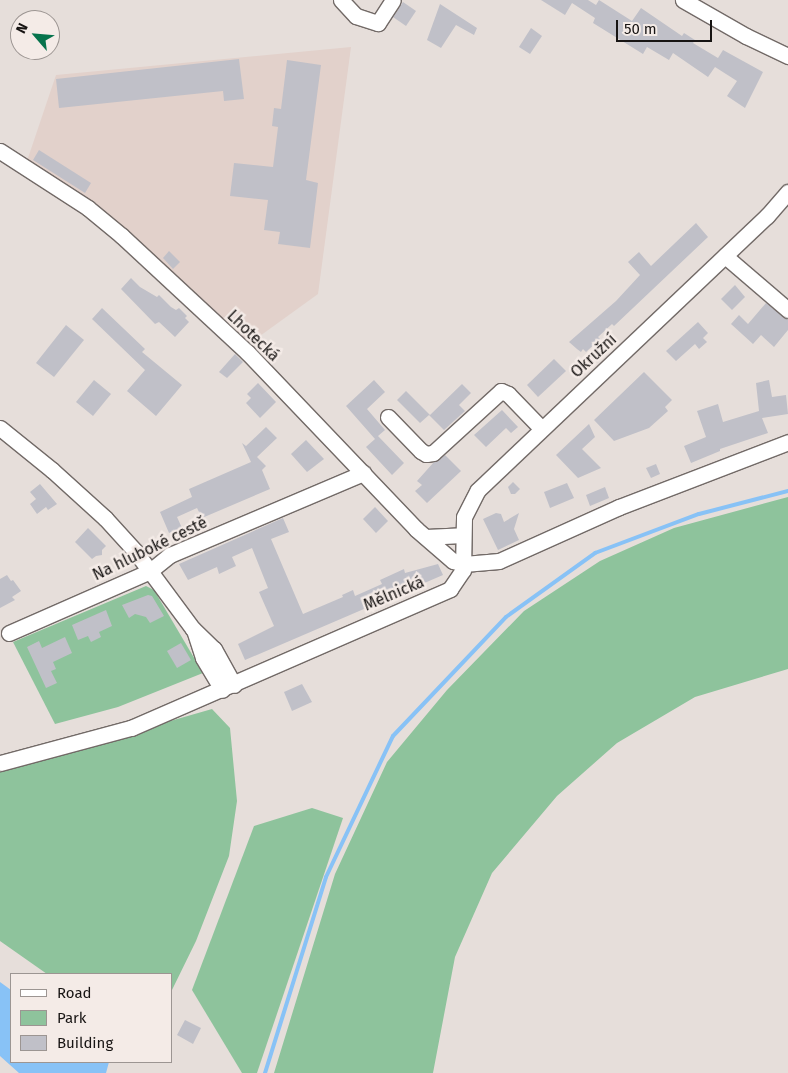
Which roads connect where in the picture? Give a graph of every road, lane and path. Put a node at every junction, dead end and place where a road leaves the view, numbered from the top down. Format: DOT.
graph roads {
  1 [pos="341,0"];
  2 [pos="393,0"];
  3 [pos="683,0"];
  4 [pos="788,56"];
  5 [pos="0,150"];
  6 [pos="788,192"];
  7 [pos="725,256"];
  8 [pos="788,310"];
  9 [pos="388,416"];
  10 [pos="0,428"];
  11 [pos="541,428"];
  12 [pos="788,442"];
  13 [pos="363,473"];
  14 [pos="462,535"];
  15 [pos="426,537"];
  16 [pos="464,564"];
  17 [pos="150,571"];
  18 [pos="9,633"];
  19 [pos="228,687"];
  20 [pos="0,763"];
  1 -- 2 [label="street"];
  3 -- 4 [label="street"];
  5 -- 13 [label="street, Lhotecká"];
  6 -- 7 [label="street, Okružní"];
  7 -- 8 [label="street"];
  7 -- 11 [label="street, Okružní"];
  9 -- 11 [label="street"];
  10 -- 17 [label="street"];
  11 -- 14 [label="street, Okružní"];
  12 -- 16 [label="street"];
  13 -- 15 [label="street, Lhotecká"];
  13 -- 17 [label="street, Na hluboké cestě"];
  14 -- 15 [label="street"];
  14 -- 16 [label="street, Okružní"];
  15 -- 16 [label="street, Lhotecká"];
  16 -- 19 [label="street, Mělnická"];
  17 -- 18 [label="street, Na hluboké cestě"];
  17 -- 19 [label="street"];
  19 -- 20 [label="street, Mělnická"];
}
